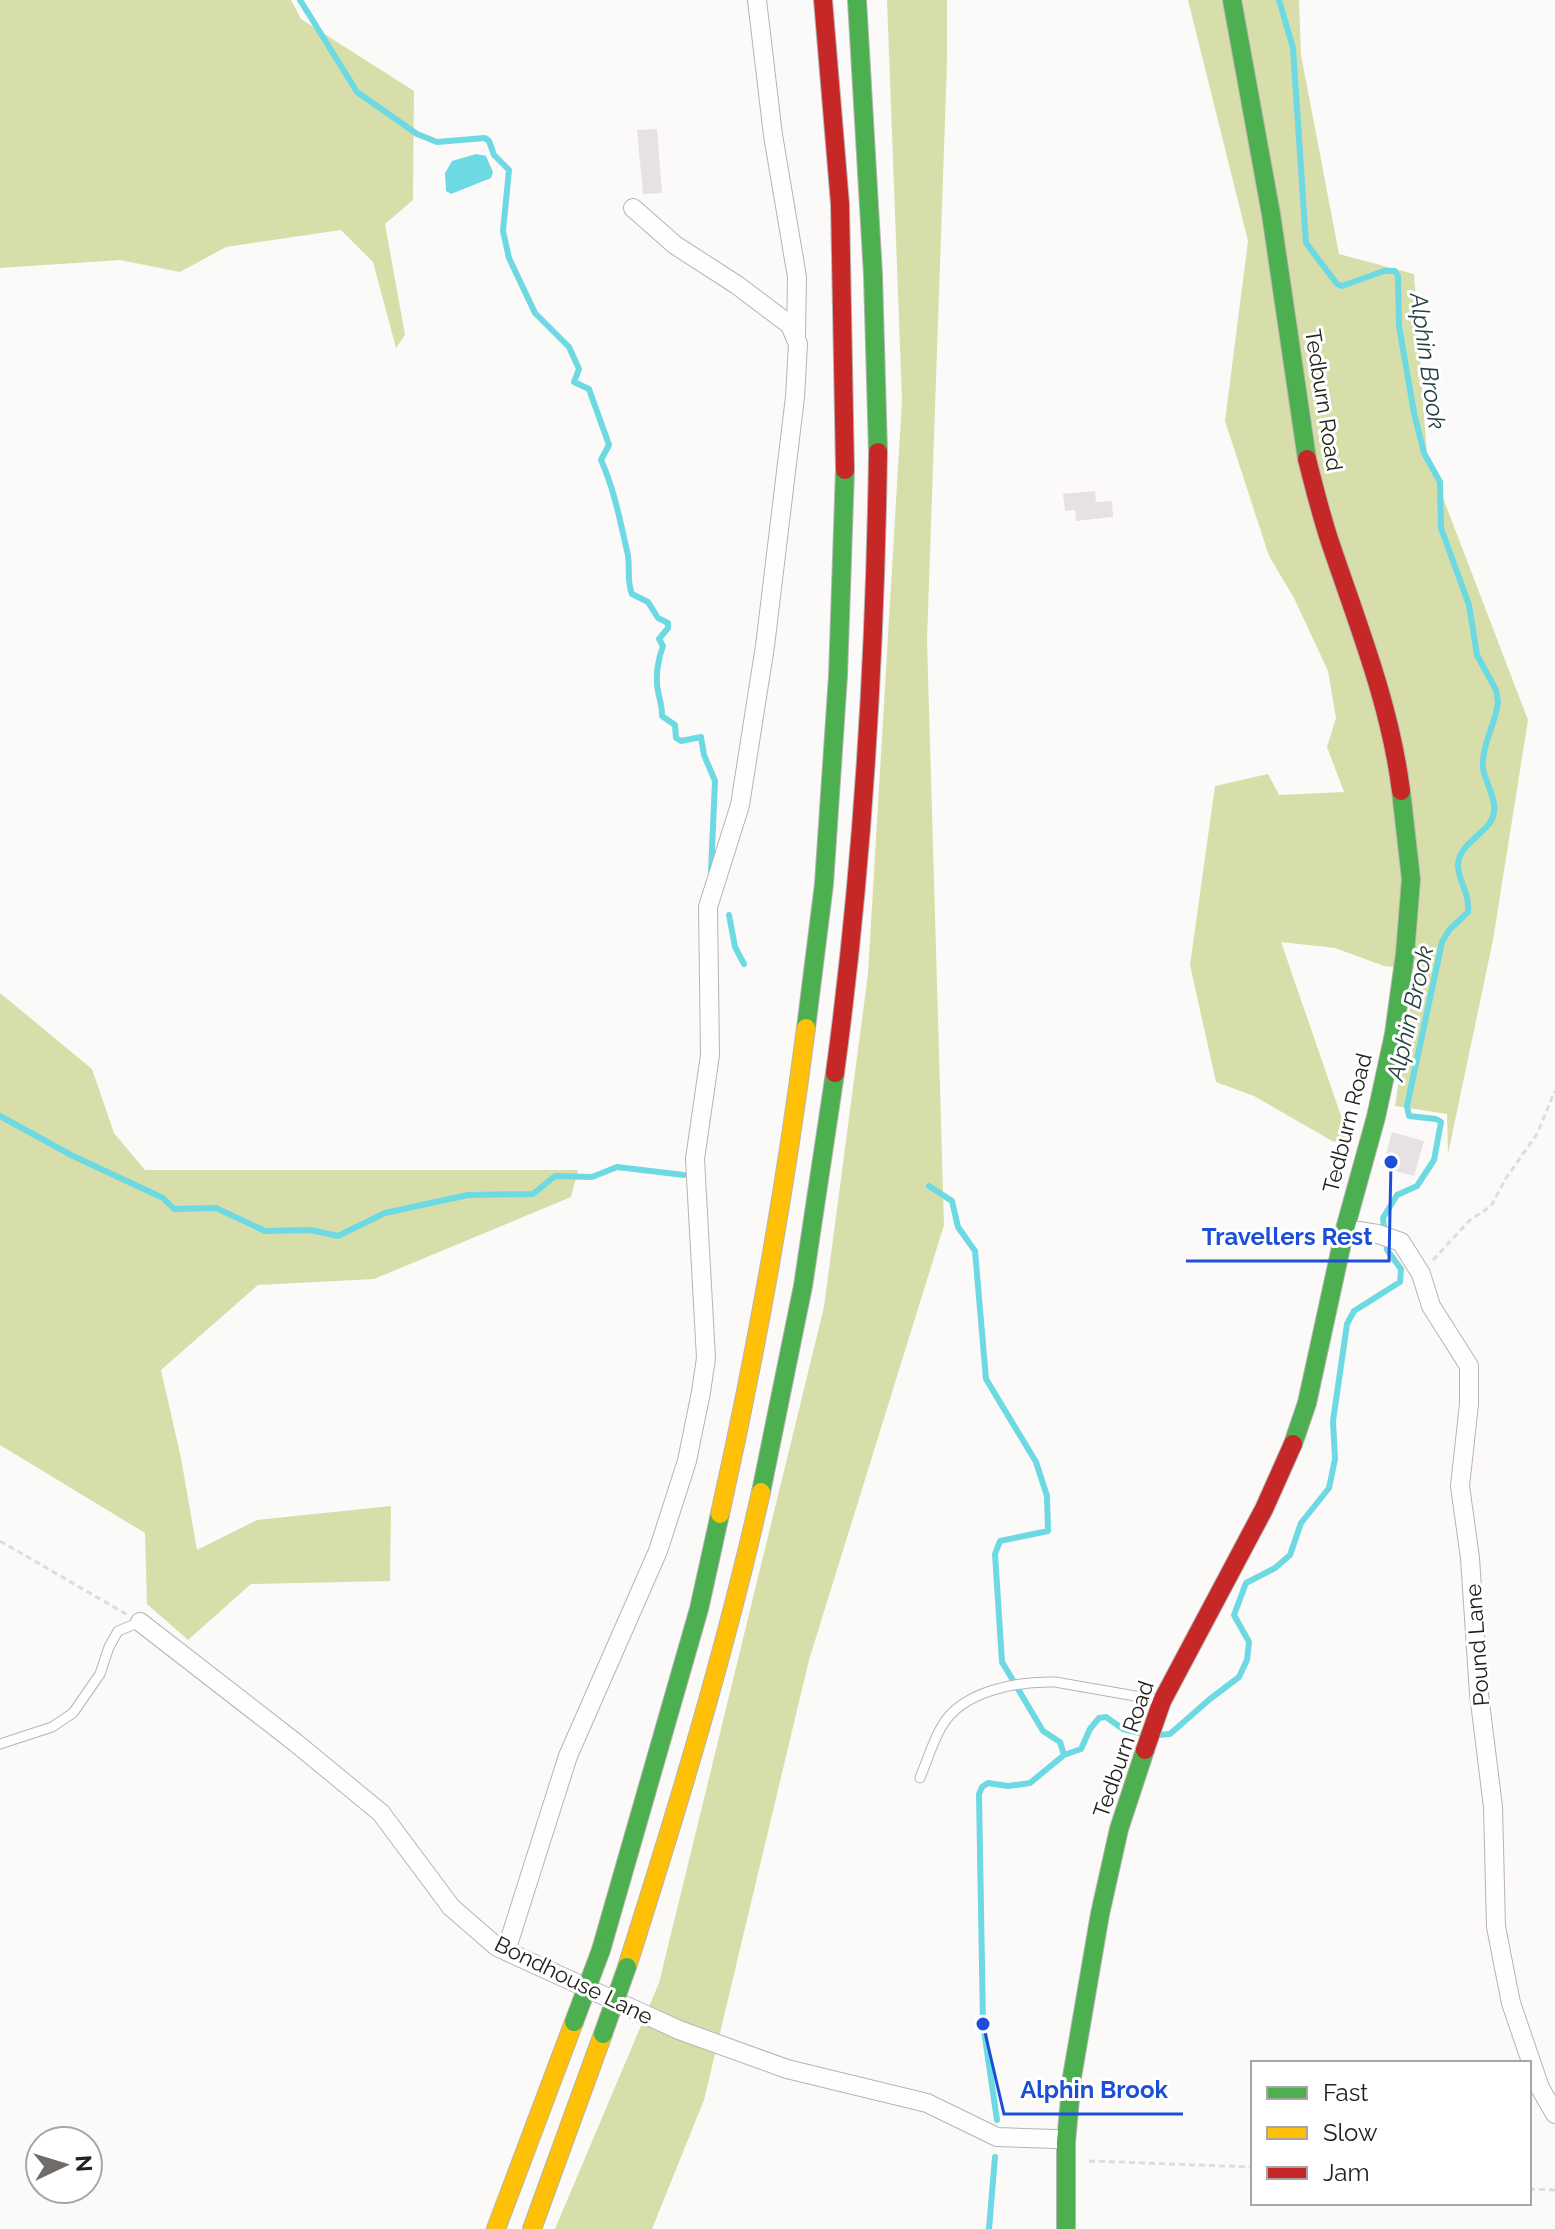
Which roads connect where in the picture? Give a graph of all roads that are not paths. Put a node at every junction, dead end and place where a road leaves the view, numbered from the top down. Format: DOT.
graph roads {
  1 [pos="757,0"];
  2 [pos="823,0"];
  3 [pos="857,0"];
  4 [pos="1232,0"];
  5 [pos="633,208"];
  6 [pos="795,339"];
  7 [pos="1345,1229"];
  8 [pos="140,1622"];
  9 [pos="1162,1701"];
  10 [pos="0,1744"];
  11 [pos="920,1778"];
  12 [pos="506,1951"];
  13 [pos="1531,2061"];
  14 [pos="1531,2062"];
  15 [pos="1555,2114"];
  16 [pos="1066,2142"];
  17 [pos="496,2229"];
  18 [pos="532,2229"];
  19 [pos="1066,2229"];
  1 -- 6 [label="street"];
  2 -- 17 [label="main road, bridge"];
  3 -- 18 [label="main road, bridge"];
  4 -- 7 [label="main road, Tedburn Road"];
  5 -- 6 [label="street"];
  6 -- 12 [label="street"];
  7 -- 9 [label="main road, Tedburn Road"];
  7 -- 13 [label="street, Pound Lane"];
  8 -- 10 [label="lane"];
  8 -- 12 [label="street, Bondhouse Lane"];
  9 -- 11 [label="lane"];
  9 -- 16 [label="main road, Tedburn Road"];
  12 -- 16 [label="street, Bondhouse Lane"];
  14 -- 15 [label="street, Pound Lane"];
  16 -- 19 [label="main road, Tedburn Road"];
}
